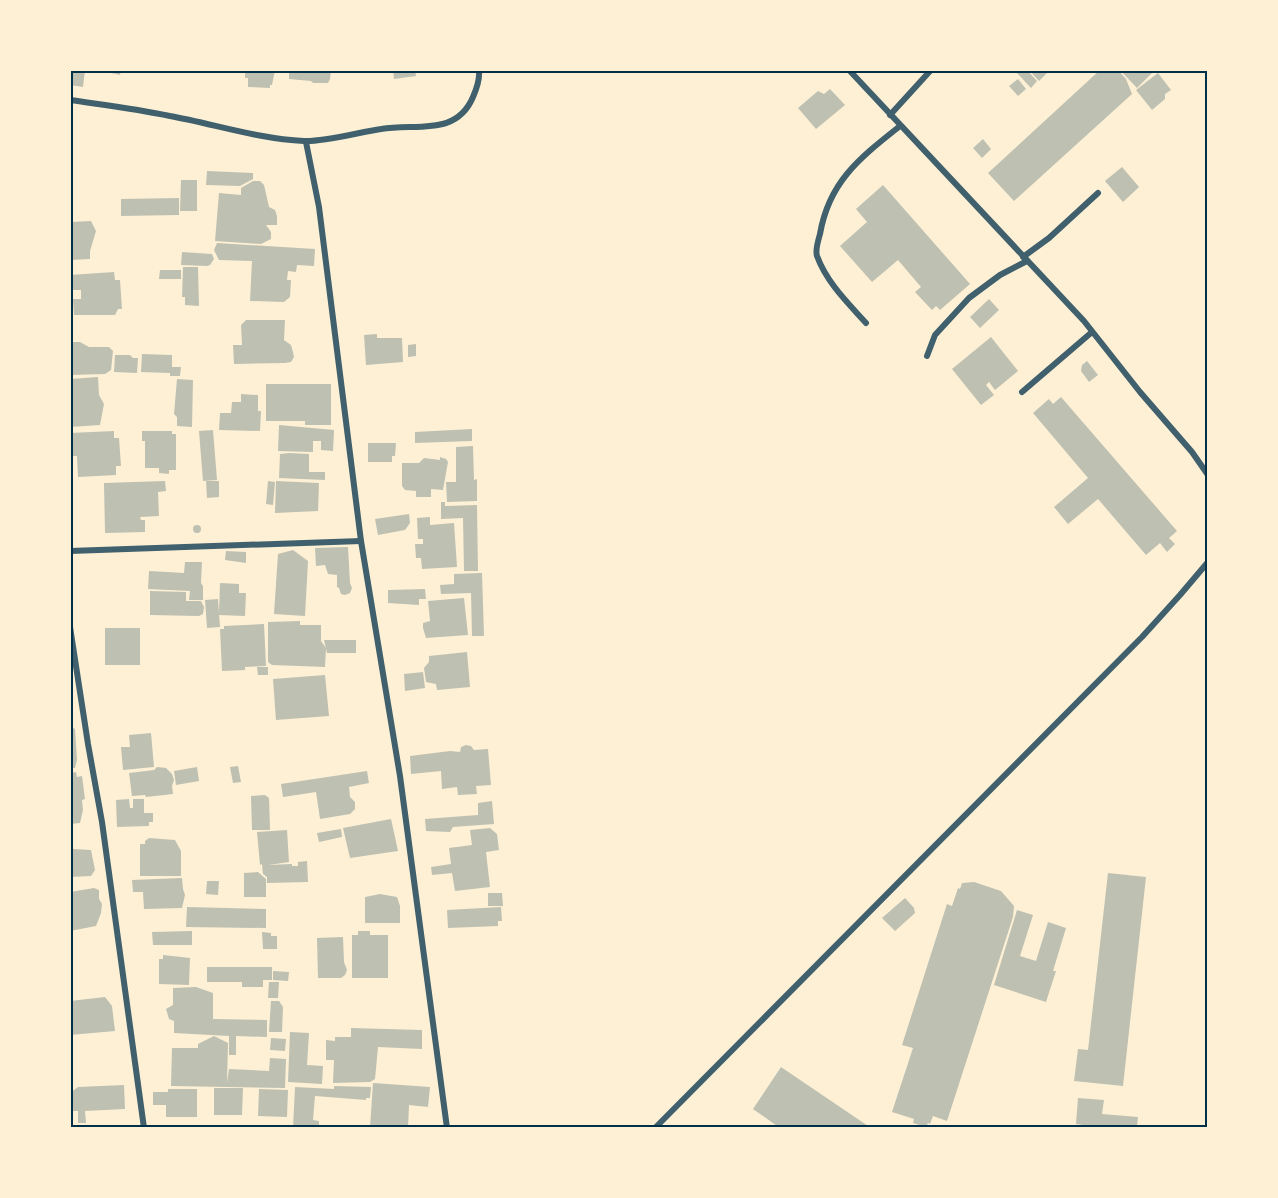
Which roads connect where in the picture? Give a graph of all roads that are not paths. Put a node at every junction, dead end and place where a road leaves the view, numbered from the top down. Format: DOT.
graph roads {
  1 [pos="479,70"];
  2 [pos="849,70"];
  3 [pos="931,70"];
  4 [pos="70,100"];
  5 [pos="890,114"];
  6 [pos="900,126"];
  7 [pos="306,142"];
  8 [pos="1098,193"];
  9 [pos="1024,259"];
  10 [pos="866,323"];
  11 [pos="1092,332"];
  12 [pos="927,356"];
  13 [pos="1022,392"];
  14 [pos="1208,475"];
  15 [pos="361,541"];
  16 [pos="70,551"];
  17 [pos="1208,562"];
  18 [pos="70,627"];
  19 [pos="144,1128"];
  20 [pos="447,1128"];
  21 [pos="655,1128"];
  1 -- 7 [label="street"];
  2 -- 5 [label="street"];
  3 -- 5 [label="street"];
  4 -- 7 [label="street"];
  5 -- 6 [label="street"];
  6 -- 9 [label="street"];
  6 -- 10 [label="street"];
  7 -- 15 [label="street"];
  8 -- 9 [label="street"];
  9 -- 11 [label="street"];
  9 -- 12 [label="street"];
  11 -- 13 [label="street"];
  11 -- 14 [label="street"];
  15 -- 16 [label="street"];
  15 -- 20 [label="street"];
  17 -- 21 [label="street"];
  18 -- 19 [label="street"];
}
